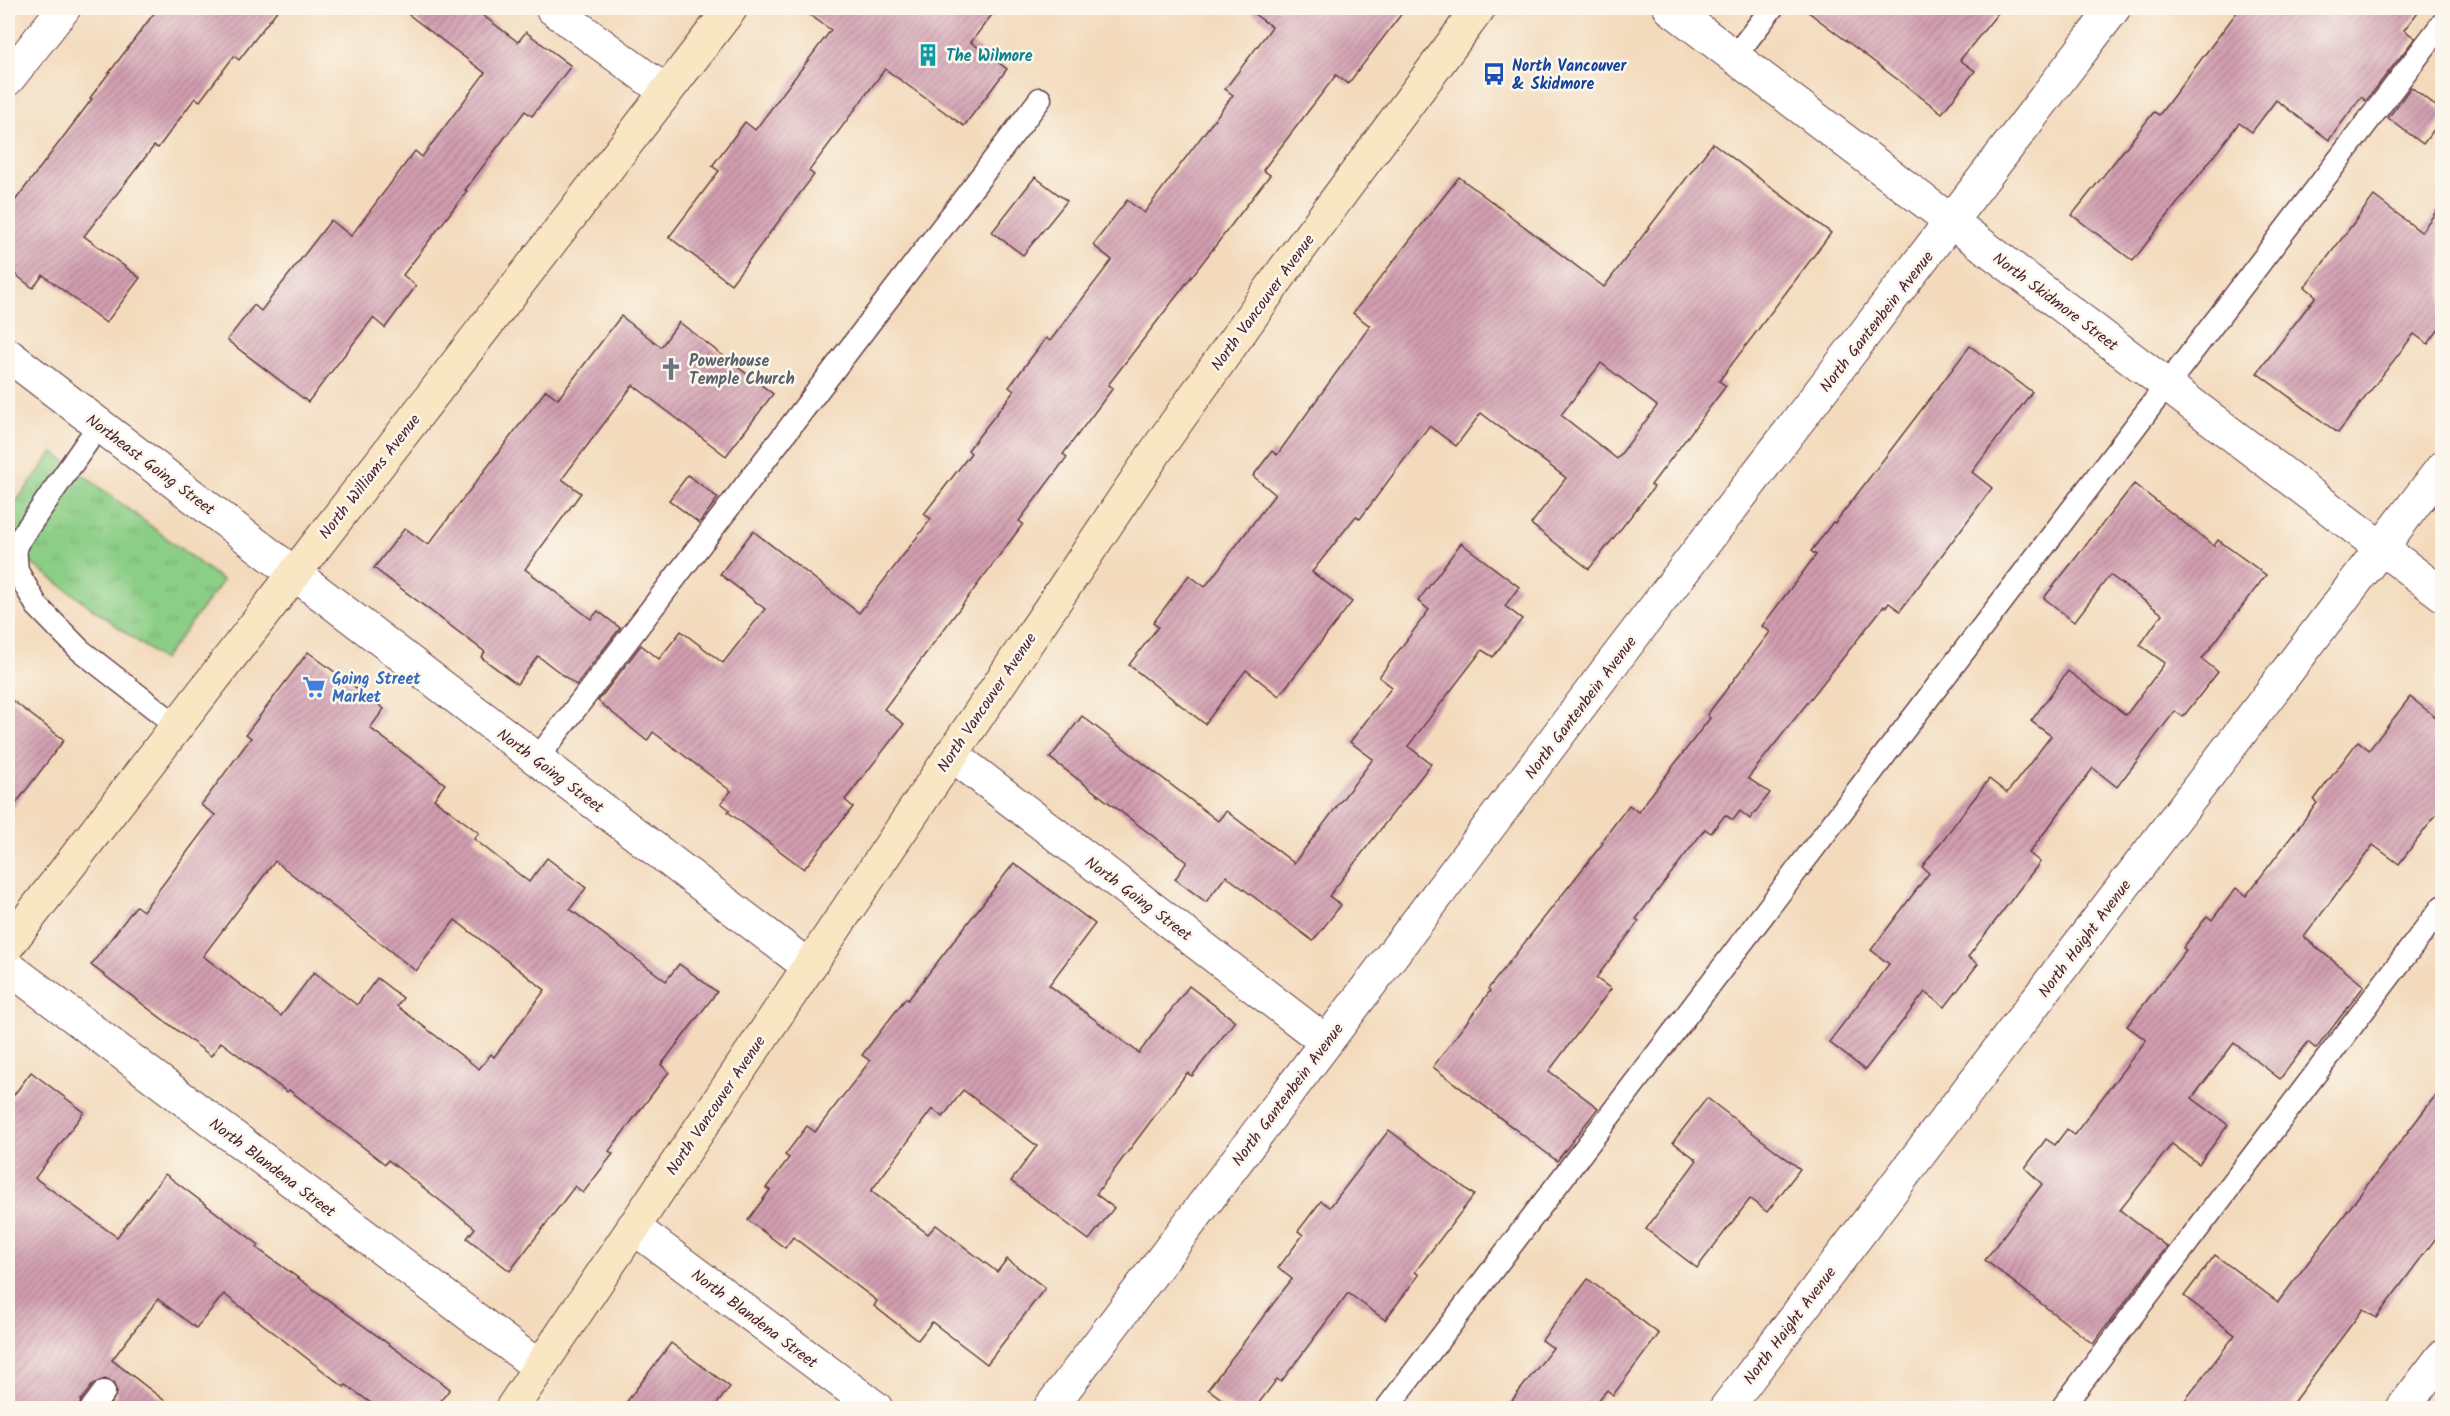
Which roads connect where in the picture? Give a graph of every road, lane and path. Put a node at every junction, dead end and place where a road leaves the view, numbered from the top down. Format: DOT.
graph roads {
  1 [pos="64,8"];
  2 [pos="552,8"];
  3 [pos="730,8"];
  4 [pos="1479,8"];
  5 [pos="1670,8"];
  6 [pos="1772,8"];
  7 [pos="2114,8"];
  8 [pos="2442,24"];
  9 [pos="1735,56"];
  10 [pos="8,79"];
  11 [pos="666,92"];
  12 [pos="1040,99"];
  13 [pos="1952,222"];
  14 [pos="8,356"];
  15 [pos="2168,385"];
  16 [pos="99,425"];
  17 [pos="2442,468"];
  18 [pos="2382,547"];
  19 [pos="294,574"];
  20 [pos="2442,594"];
  21 [pos="176,725"];
  22 [pos="951,754"];
  23 [pos="537,759"];
  24 [pos="2442,907"];
  25 [pos="8,945"];
  26 [pos="808,966"];
  27 [pos="8,968"];
  28 [pos="1326,1041"];
  29 [pos="633,1227"];
  30 [pos="2442,1357"];
  31 [pos="539,1366"];
  32 [pos="512,1408"];
  33 [pos="876,1408"];
  34 [pos="1050,1408"];
  35 [pos="1387,1408"];
  36 [pos="1726,1408"];
  37 [pos="2062,1408"];
  38 [pos="2403,1408"];
  1 -- 10 [label="street"];
  2 -- 11 [label="street"];
  3 -- 11 [label="main road, North Williams Avenue"];
  4 -- 22 [label="main road, North Vancouver Avenue"];
  5 -- 9 [label="street, North Skidmore Street"];
  6 -- 9 [label="lane"];
  7 -- 13 [label="street, North Gantenbein Avenue"];
  8 -- 15 [label="lane"];
  9 -- 13 [label="street, North Skidmore Street"];
  11 -- 19 [label="main road, North Williams Avenue"];
  12 -- 23 [label="lane"];
  13 -- 15 [label="street, North Skidmore Street"];
  13 -- 28 [label="street, North Gantenbein Avenue"];
  14 -- 16 [label="street, Northeast Going Street"];
  15 -- 18 [label="street, North Skidmore Street"];
  15 -- 35 [label="lane"];
  16 -- 19 [label="street, Northeast Going Street"];
  16 -- 21 [label="lane"];
  17 -- 18 [label="street, North Haight Avenue"];
  18 -- 20 [label="street, North Skidmore Street"];
  18 -- 36 [label="street, North Haight Avenue"];
  19 -- 21 [label="main road, North Williams Avenue"];
  19 -- 23 [label="street, North Going Street"];
  21 -- 25 [label="main road, North Williams Avenue"];
  22 -- 26 [label="main road, North Vancouver Avenue"];
  22 -- 28 [label="street, North Going Street"];
  23 -- 26 [label="street, North Going Street"];
  24 -- 37 [label="lane"];
  26 -- 29 [label="main road, North Vancouver Avenue"];
  27 -- 31 [label="street, North Blandena Street"];
  28 -- 34 [label="street, North Gantenbein Avenue"];
  29 -- 31 [label="main road, North Vancouver Avenue"];
  29 -- 33 [label="street, North Blandena Street"];
  30 -- 38 [label="street"];
  31 -- 32 [label="main road, North Vancouver Avenue"];
}
